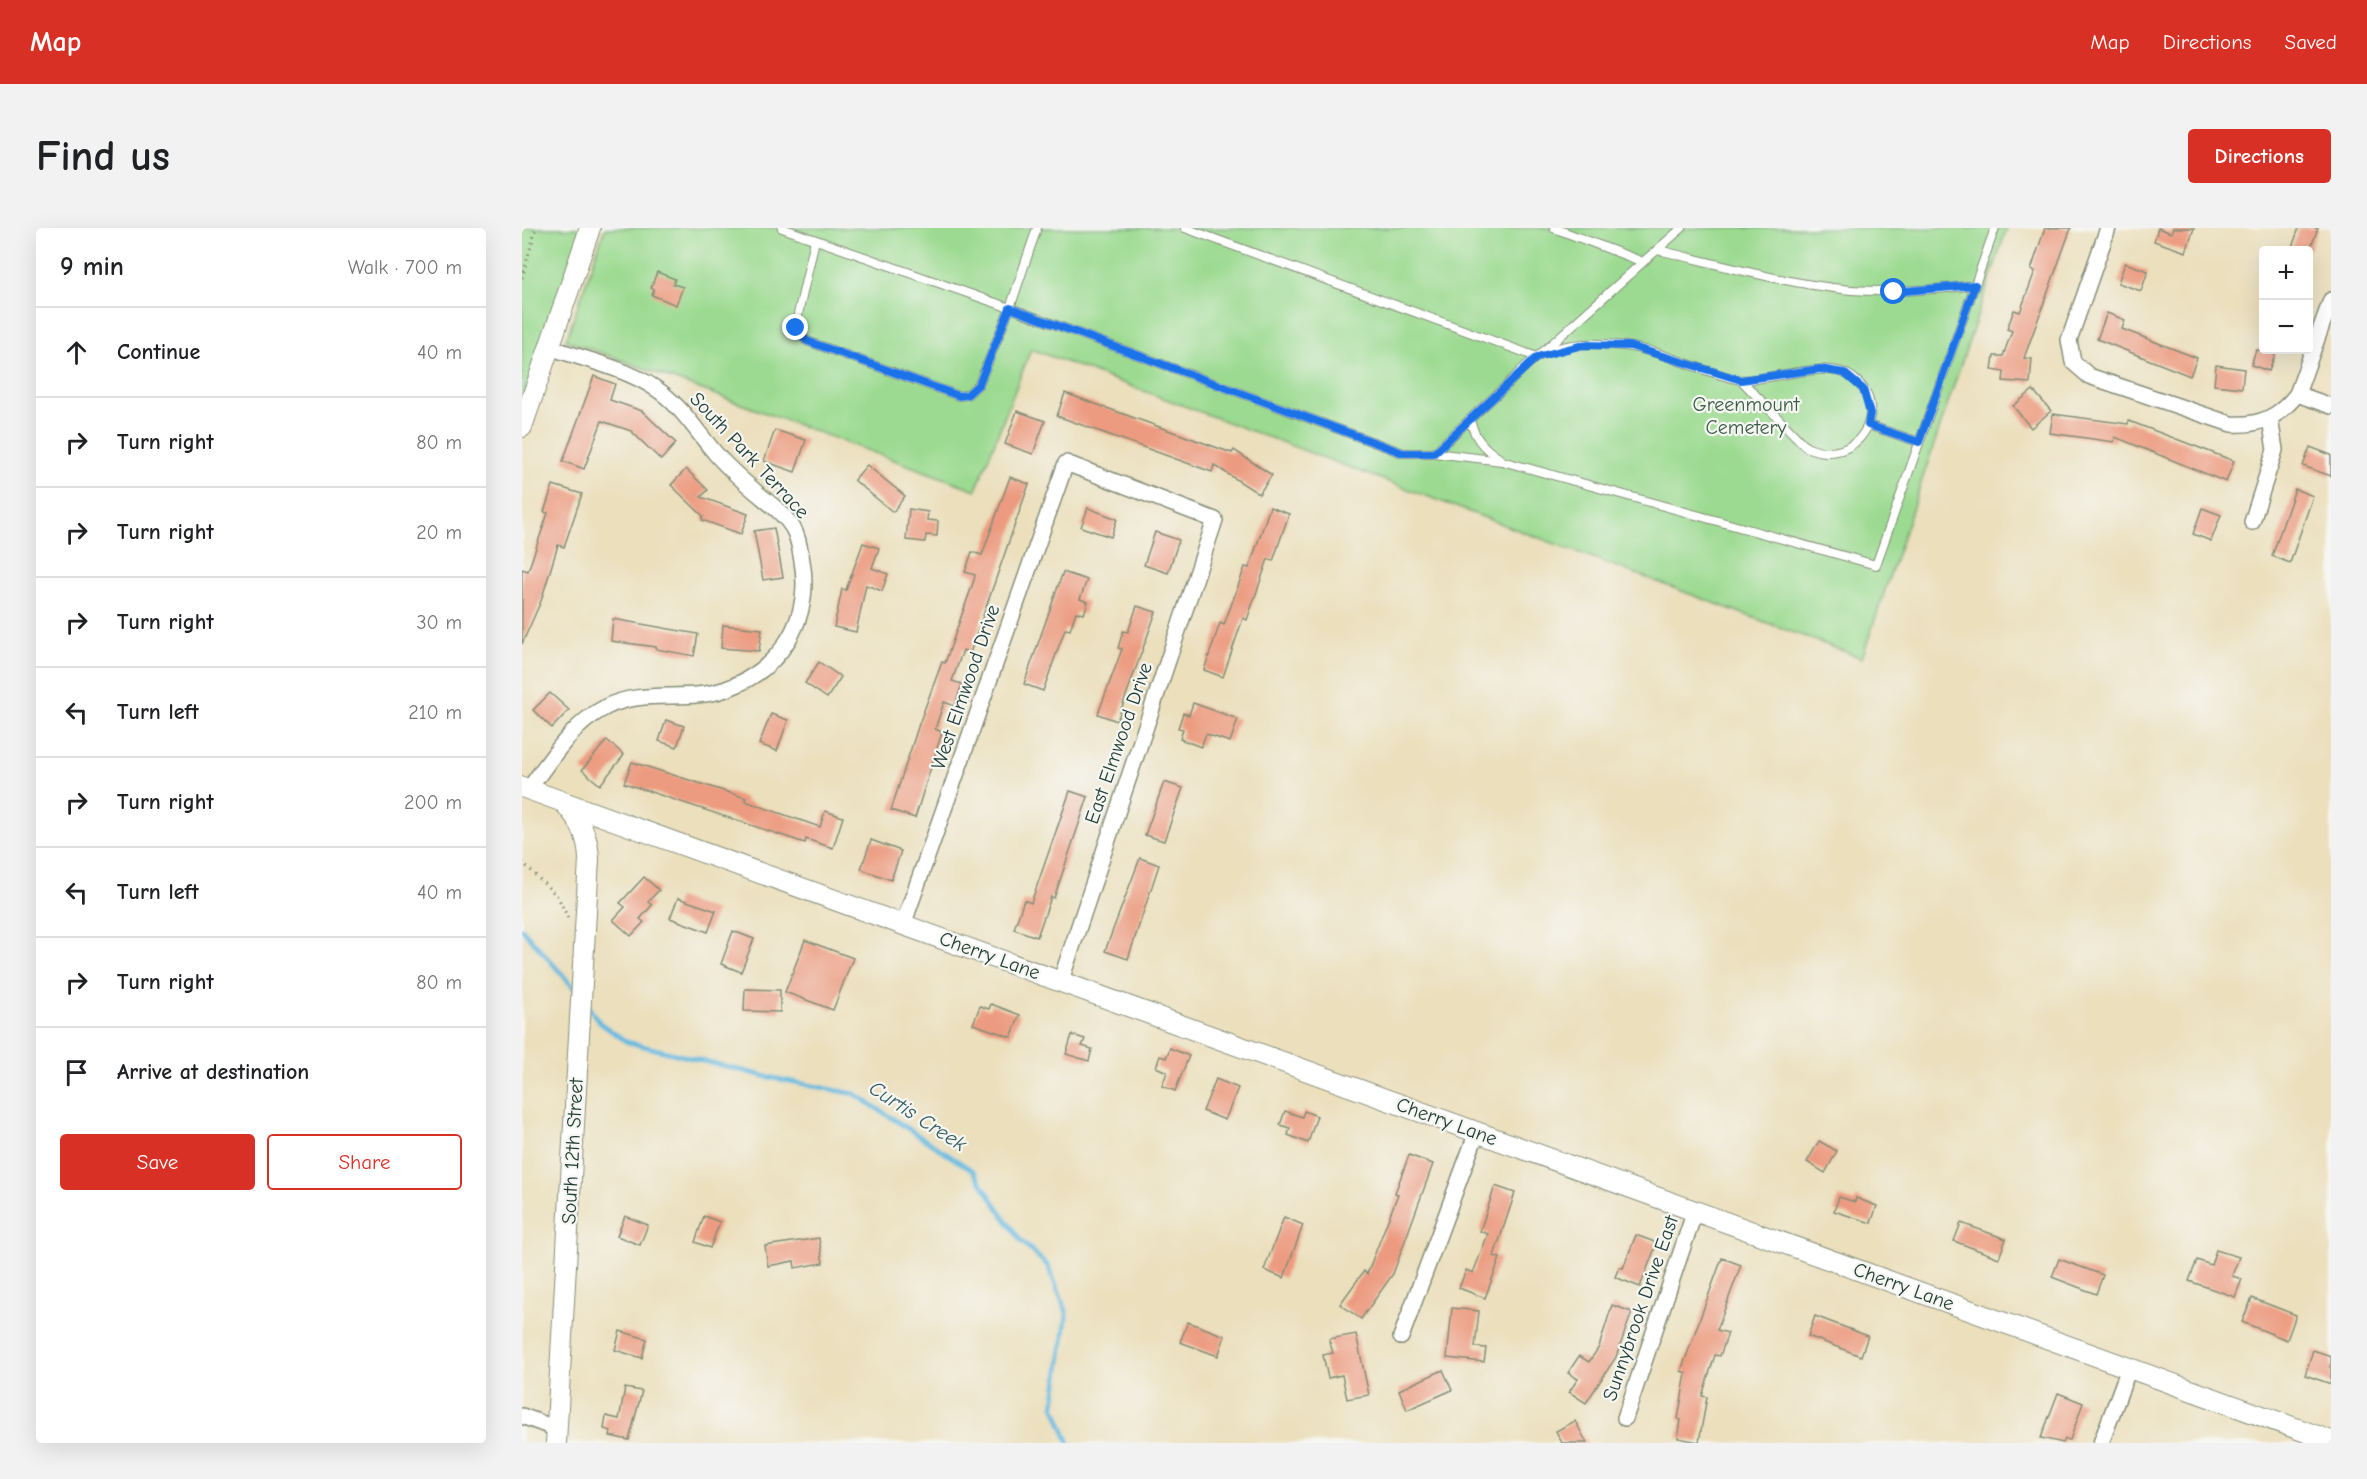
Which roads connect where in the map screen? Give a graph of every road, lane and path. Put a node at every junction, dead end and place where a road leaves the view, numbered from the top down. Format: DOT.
graph roads {
  1 [pos="536,228"];
  2 [pos="590,228"];
  3 [pos="782,228"];
  4 [pos="1037,228"];
  5 [pos="1185,228"];
  6 [pos="1554,228"];
  7 [pos="1682,228"];
  8 [pos="1995,228"];
  9 [pos="2108,228"];
  10 [pos="815,240"];
  11 [pos="1658,250"];
  12 [pos="1643,262"];
  13 [pos="522,278"];
  14 [pos="1975,285"];
  15 [pos="2331,300"];
  16 [pos="1010,308"];
  17 [pos="549,347"];
  18 [pos="1537,357"];
  19 [pos="1741,380"];
  20 [pos="2297,394"];
  21 [pos="2331,406"];
  22 [pos="2270,418"];
  23 [pos="1470,419"];
  24 [pos="1868,425"];
  25 [pos="522,427"];
  26 [pos="1919,442"];
  27 [pos="1434,453"];
  28 [pos="1502,461"];
  29 [pos="1066,463"];
  30 [pos="2252,522"];
  31 [pos="526,788"];
  32 [pos="562,801"];
  33 [pos="903,925"];
  34 [pos="1061,980"];
  35 [pos="1477,1132"];
  36 [pos="1695,1211"];
  37 [pos="1401,1337"];
  38 [pos="2129,1368"];
  39 [pos="522,1416"];
  40 [pos="1625,1418"];
  41 [pos="557,1436"];
  42 [pos="2331,1441"];
  43 [pos="2101,1443"];
  1 -- 13 [label="path"];
  2 -- 17 [label="street"];
  3 -- 10 [label="lane"];
  4 -- 16 [label="lane"];
  5 -- 18 [label="lane"];
  6 -- 12 [label="lane"];
  7 -- 11 [label="lane"];
  8 -- 14 [label="lane"];
  9 -- 22 [label="street"];
  10 -- 16 [label="lane"];
  10 -- 16 [label="lane"];
  11 -- 12 [label="lane"];
  11 -- 14 [label="lane"];
  12 -- 18 [label="lane"];
  14 -- 26 [label="lane"];
  15 -- 20 [label="street"];
  16 -- 27 [label="lane"];
  17 -- 25 [label="street"];
  17 -- 31 [label="street, South Park Terrace"];
  18 -- 19 [label="lane"];
  18 -- 23 [label="lane"];
  19 -- 24 [label="lane"];
  19 -- 24 [label="lane"];
  20 -- 21 [label="street"];
  20 -- 22 [label="street"];
  22 -- 30 [label="street"];
  23 -- 27 [label="lane"];
  23 -- 28 [label="lane"];
  24 -- 26 [label="lane"];
  26 -- 28 [label="lane"];
  27 -- 28 [label="lane"];
  29 -- 33 [label="street, West Elmwood Drive"];
  29 -- 34 [label="street, East Elmwood Drive"];
  31 -- 32 [label="street, Cherry Lane"];
  32 -- 33 [label="street, Cherry Lane"];
  32 -- 41 [label="street, South 12th Street"];
  33 -- 34 [label="street, Cherry Lane"];
  34 -- 35 [label="street, Cherry Lane"];
  35 -- 36 [label="street, Cherry Lane"];
  35 -- 37 [label="street"];
  36 -- 38 [label="street, Cherry Lane"];
  36 -- 40 [label="street, Sunnybrook Drive East"];
  38 -- 42 [label="street, Cherry Lane"];
  38 -- 43 [label="street"];
  39 -- 41 [label="street"];
}
